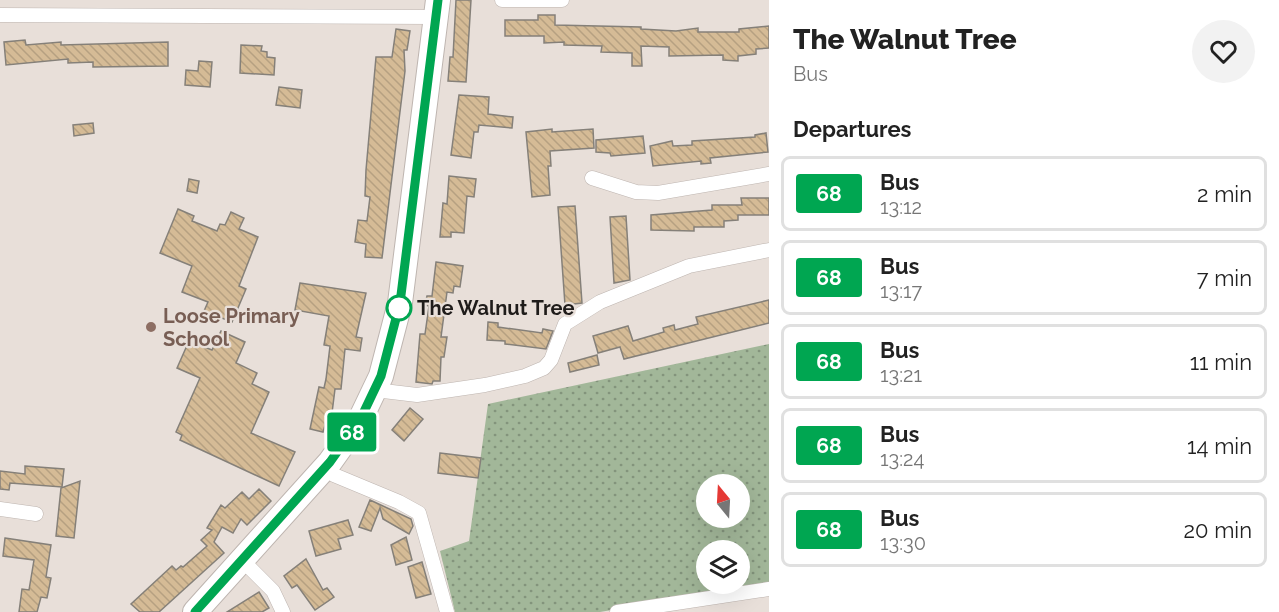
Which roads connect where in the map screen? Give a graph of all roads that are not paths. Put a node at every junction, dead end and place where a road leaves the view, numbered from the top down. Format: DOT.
graph roads {
  1 [pos="37,0"];
  2 [pos="189,0"];
  3 [pos="502,0"];
  4 [pos="562,0"];
  5 [pos="437,8"];
  6 [pos="0,15"];
  7 [pos="37,15"];
  8 [pos="189,15"];
  9 [pos="769,174"];
  10 [pos="592,178"];
  11 [pos="769,250"];
  12 [pos="375,390"];
  13 [pos="325,468"];
  14 [pos="0,509"];
  15 [pos="36,514"];
  16 [pos="242,560"];
  17 [pos="769,589"];
  18 [pos="195,612"];
  19 [pos="283,612"];
  20 [pos="447,612"];
  21 [pos="617,612"];
  1 -- 7 [label="street"];
  2 -- 8 [label="street"];
  3 -- 4 [label="street"];
  5 -- 8 [label="street"];
  5 -- 12 [label="highway"];
  6 -- 7 [label="street"];
  7 -- 8 [label="street"];
  9 -- 10 [label="street"];
  11 -- 12 [label="street"];
  12 -- 13 [label="highway"];
  13 -- 16 [label="highway"];
  13 -- 20 [label="street"];
  14 -- 15 [label="street"];
  16 -- 18 [label="highway"];
  16 -- 19 [label="street"];
  17 -- 21 [label="street"];
}
